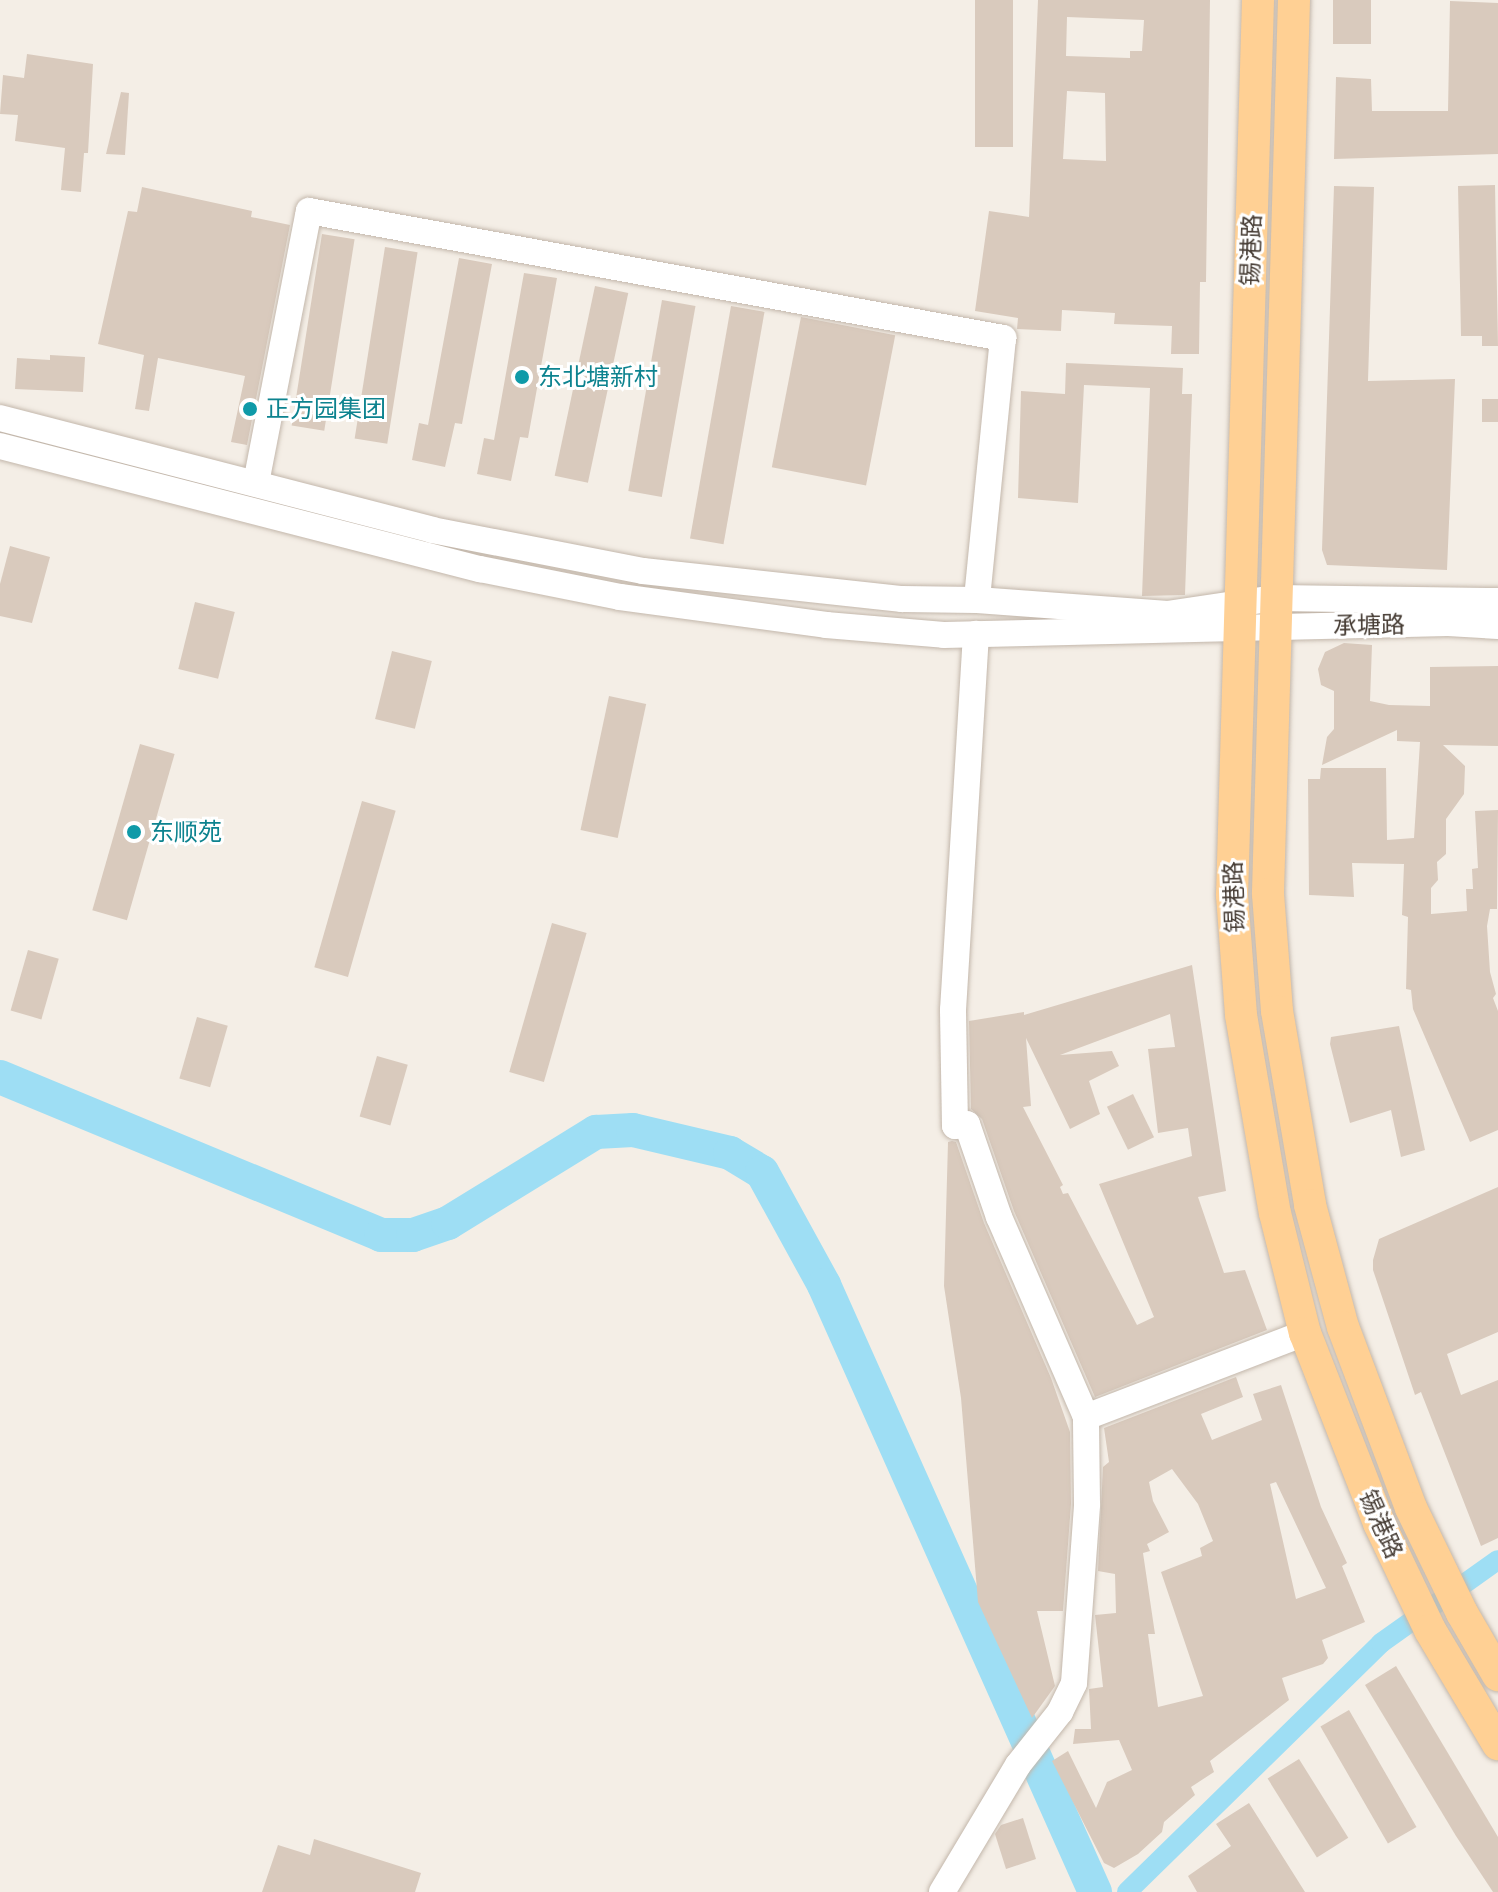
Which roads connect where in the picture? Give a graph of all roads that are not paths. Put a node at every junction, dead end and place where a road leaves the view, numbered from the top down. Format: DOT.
graph roads {
  1 [pos="1258,0"];
  2 [pos="1294,0"];
  3 [pos="0,418"];
  4 [pos="0,446"];
  5 [pos="256,483"];
  6 [pos="977,600"];
  7 [pos="1498,601"];
  8 [pos="1276,613"];
  9 [pos="1240,616"];
  10 [pos="1498,626"];
  11 [pos="976,634"];
  12 [pos="1305,1333"];
  13 [pos="1086,1417"];
  14 [pos="1498,1675"];
  15 [pos="1498,1744"];
  16 [pos="942,1892"];
  1 -- 9 [label="main road, 锡港路"];
  2 -- 8 [label="main road, 锡港路"];
  3 -- 5 [label="street"];
  4 -- 11 [label="street"];
  5 -- 6 [label="street"];
  5 -- 6 [label="street"];
  6 -- 9 [label="street"];
  7 -- 8 [label="street, 承塘路"];
  8 -- 9 [label="street, 承塘路"];
  8 -- 10 [label="street, 承塘路"];
  8 -- 14 [label="main road, 锡港路"];
  9 -- 11 [label="street"];
  9 -- 12 [label="main road, 锡港路"];
  11 -- 13 [label="street"];
  12 -- 13 [label="street"];
  12 -- 15 [label="main road, 锡港路"];
  13 -- 16 [label="street"];
}
